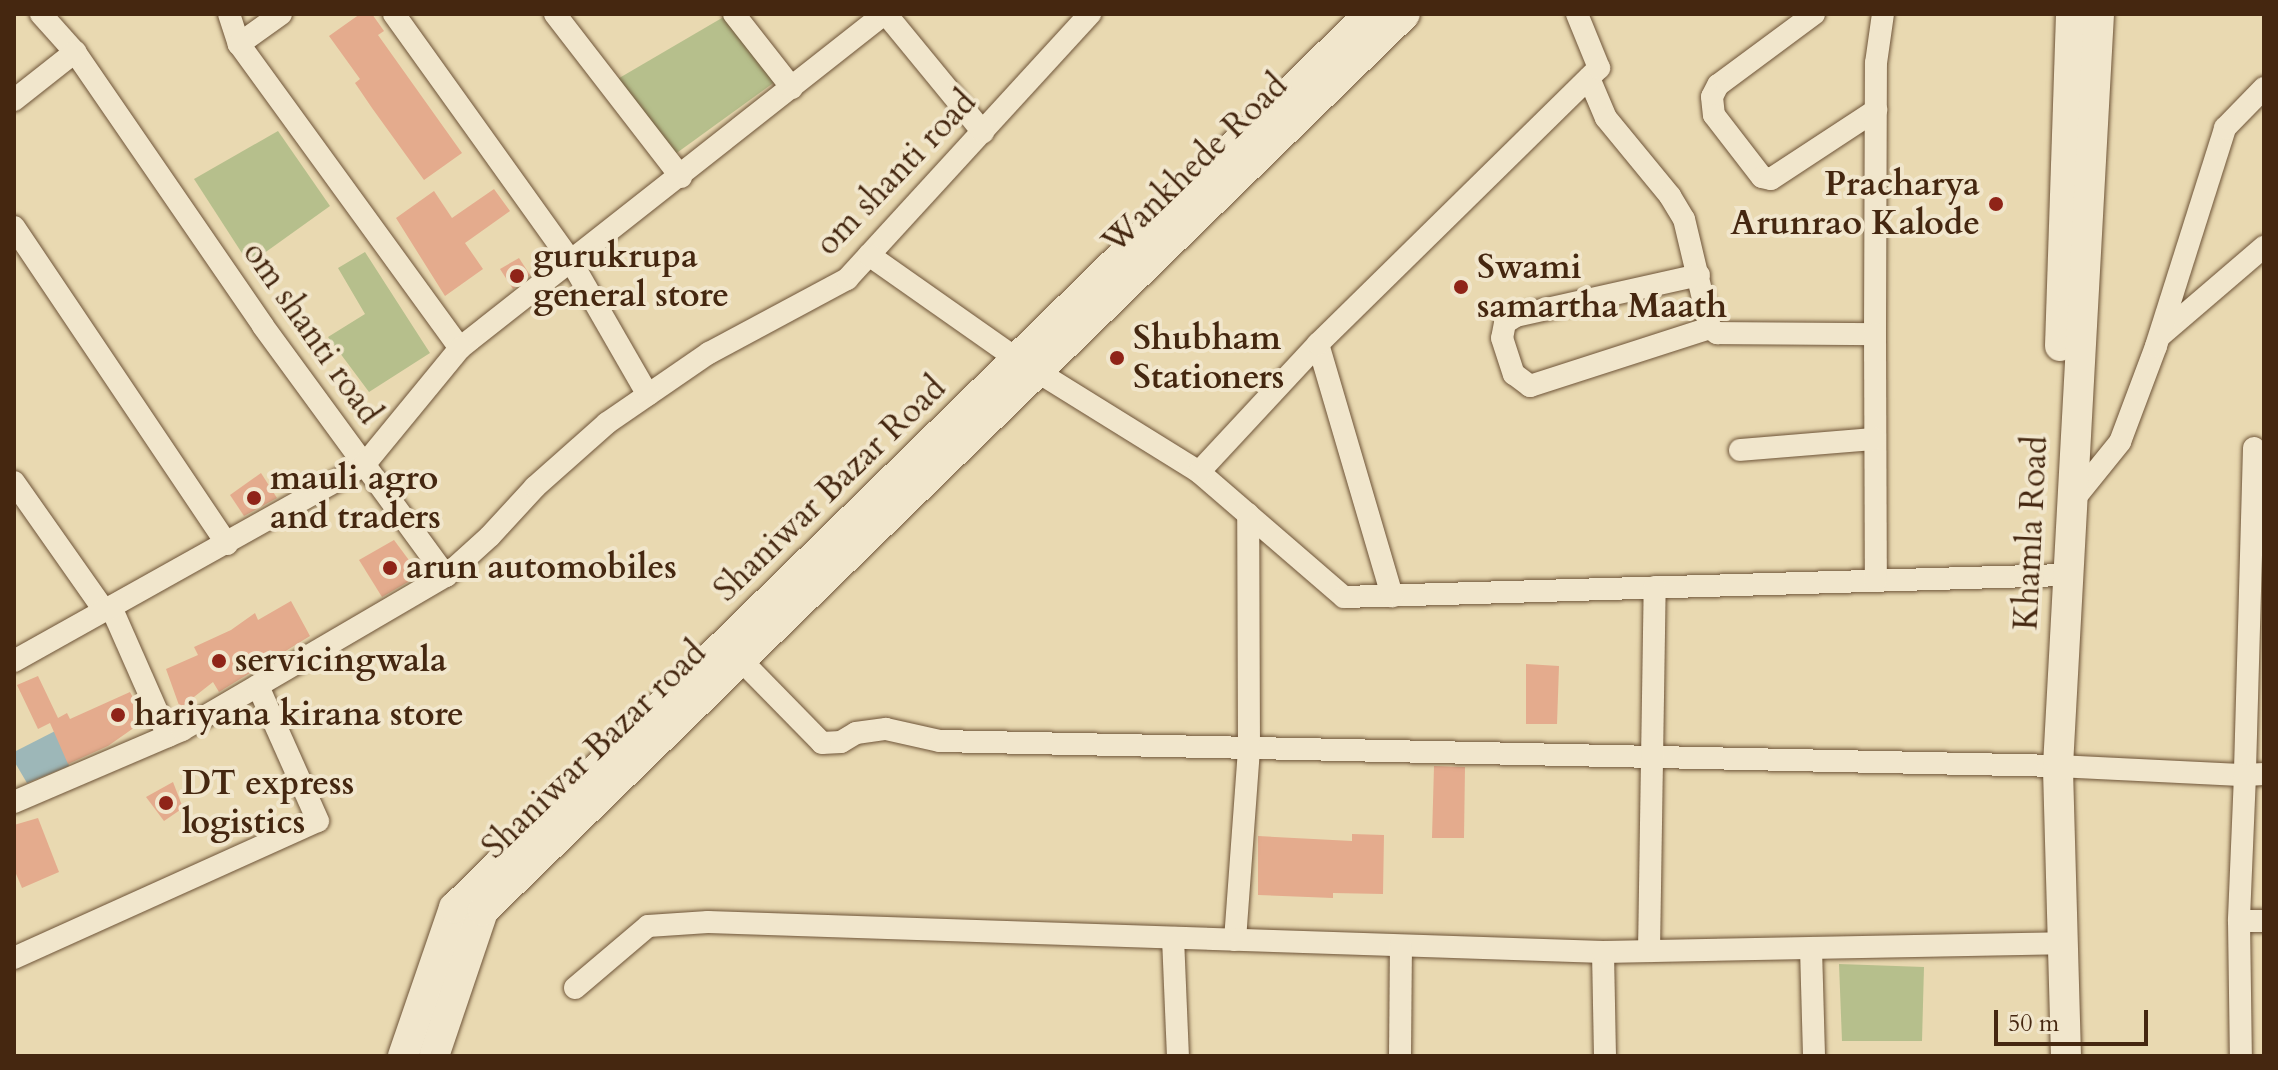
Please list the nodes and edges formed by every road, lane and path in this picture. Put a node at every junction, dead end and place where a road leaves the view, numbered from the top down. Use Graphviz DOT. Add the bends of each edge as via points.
graph roads {
  1 [pos="41,14"];
  2 [pos="229,14"];
  3 [pos="281,14"];
  4 [pos="394,14"];
  5 [pos="555,14"];
  6 [pos="734,14"];
  7 [pos="885,14"];
  8 [pos="1090,14"];
  9 [pos="1369,14"];
  10 [pos="1405,14"];
  11 [pos="1577,14"];
  12 [pos="1814,14"];
  13 [pos="1883,14"];
  14 [pos="2071,14"];
  15 [pos="2099,14"];
  16 [pos="239,44"];
  17 [pos="75,52"];
  18 [pos="1589,78"];
  19 [pos="792,88"];
  20 [pos="2264,88"];
  21 [pos="14,100"];
  22 [pos="1876,110"];
  23 [pos="983,132"];
  24 [pos="681,177"];
  25 [pos="14,227"];
  26 [pos="869,255"];
  27 [pos="2258,261"];
  28 [pos="572,263"];
  29 [pos="1699,275"];
  30 [pos="1714,330"];
  31 [pos="1875,334"];
  32 [pos="2159,337"];
  33 [pos="1318,344"];
  34 [pos="460,348"];
  35 [pos="1028,364"];
  36 [pos="648,395"];
  37 [pos="1530,396"];
  38 [pos="1875,439"];
  39 [pos="2254,448"];
  40 [pos="1740,450"];
  41 [pos="364,465"];
  42 [pos="1199,472"];
  43 [pos="14,482"];
  44 [pos="2260,489"];
  45 [pos="2070,504"];
  46 [pos="1248,514"];
  47 [pos="227,544"];
  48 [pos="2060,575"];
  49 [pos="446,576"];
  50 [pos="1876,581"];
  51 [pos="1655,587"];
  52 [pos="1392,596"];
  53 [pos="107,608"];
  54 [pos="2256,640"];
  55 [pos="733,652"];
  56 [pos="14,661"];
  57 [pos="258,686"];
  58 [pos="168,736"];
  59 [pos="1249,748"];
  60 [pos="1653,757"];
  61 [pos="2054,766"];
  62 [pos="2255,775"];
  63 [pos="14,802"];
  64 [pos="2239,921"];
  65 [pos="2264,921"];
  66 [pos="1173,938"];
  67 [pos="1235,940"];
  68 [pos="2054,943"];
  69 [pos="1401,946"];
  70 [pos="1811,948"];
  71 [pos="1649,951"];
  72 [pos="1603,952"];
  73 [pos="14,958"];
  74 [pos="575,988"];
  75 [pos="403,1056"];
  76 [pos="434,1056"];
  77 [pos="1178,1056"];
  78 [pos="1400,1056"];
  79 [pos="1605,1056"];
  80 [pos="1814,1056"];
  81 [pos="2047,1056"];
  82 [pos="2066,1056"];
  83 [pos="2241,1056"];
  1 -- 17 [label="street, om shanti road"];
  2 -- 16 [label="street"];
  3 -- 16 [label="street"];
  4 -- 28 [label="street"];
  5 -- 24 [label="street"];
  6 -- 19 [label="street"];
  7 -- 19 [label="street"];
  7 -- 23 [label="street"];
  8 -- 23 [label="street, om shanti road"];
  9 -- 35 [label="main road"];
  10 -- 35 [label="main road, Wankhede Road"];
  11 -- 18 [label="street" via="1599,68"];
  12 -- 22 [label="street" via="1718,85 1712,97 1714,115 1762,177 1771,179"];
  13 -- 22 [label="street"];
  14 -- 48 [label="main road, Khamla Road"];
  15 -- 45 [label="main road, Khamla Road"];
  16 -- 34 [label="street"];
  17 -- 21 [label="street"];
  17 -- 41 [label="street, om shanti road"];
  18 -- 29 [label="street" via="1606,118 1684,219"];
  18 -- 33 [label="street"];
  19 -- 24 [label="street"];
  20 -- 32 [label="street" via="2225,128"];
  22 -- 31 [label="street"];
  23 -- 26 [label="street, om shanti road"];
  24 -- 28 [label="street"];
  25 -- 47 [label="street"];
  26 -- 35 [label="street"];
  26 -- 36 [label="street, om shanti road" via="847,279 709,353"];
  27 -- 32 [label="street"];
  28 -- 34 [label="street"];
  28 -- 36 [label="street"];
  29 -- 30 [label="street"];
  29 -- 30 [label="street" via="1516,316 1505,323 1502,338 1514,374 1530,386"];
  30 -- 31 [label="street"];
  30 -- 37 [label="street"];
  31 -- 38 [label="street"];
  32 -- 45 [label="street" via="2120,442"];
  33 -- 42 [label="street"];
  33 -- 52 [label="street"];
  34 -- 41 [label="street"];
  35 -- 42 [label="street"];
  35 -- 55 [label="main road, Shaniwar Bazar road"];
  36 -- 49 [label="street, om shanti road" via="607,423 535,487"];
  38 -- 40 [label="street"];
  38 -- 50 [label="street"];
  39 -- 44 [label="street"];
  41 -- 47 [label="street"];
  41 -- 49 [label="street, om shanti road"];
  42 -- 46 [label="street"];
  43 -- 53 [label="street"];
  44 -- 54 [label="street"];
  45 -- 48 [label="main road, Khamla Road"];
  46 -- 52 [label="street" via="1344,597"];
  46 -- 59 [label="street"];
  47 -- 53 [label="street"];
  48 -- 50 [label="street"];
  48 -- 61 [label="main road, Khamla Road"];
  49 -- 57 [label="street"];
  50 -- 51 [label="street"];
  51 -- 52 [label="street"];
  51 -- 60 [label="street"];
  53 -- 56 [label="street"];
  53 -- 58 [label="street"];
  54 -- 62 [label="street"];
  55 -- 59 [label="street" via="822,743 886,729 940,741"];
  55 -- 75 [label="main road, Shaniwar Bazar Road" via="454,908"];
  55 -- 76 [label="main road, Shaniwar Bazar road" via="483,911"];
  57 -- 58 [label="street"];
  57 -- 73 [label="street" via="318,821"];
  58 -- 63 [label="street"];
  59 -- 60 [label="street"];
  59 -- 67 [label="street"];
  60 -- 61 [label="street"];
  60 -- 71 [label="street"];
  61 -- 62 [label="street"];
  61 -- 68 [label="main road, Khamla Road"];
  62 -- 64 [label="street"];
  64 -- 65 [label="street"];
  64 -- 83 [label="street"];
  66 -- 67 [label="street"];
  66 -- 74 [label="street" via="708,922 648,926"];
  66 -- 77 [label="street"];
  67 -- 69 [label="street"];
  68 -- 70 [label="street"];
  68 -- 81 [label="main road, Khamla Road"];
  68 -- 82 [label="main road, Khamla Road"];
  69 -- 72 [label="street"];
  69 -- 78 [label="street"];
  70 -- 71 [label="street"];
  70 -- 80 [label="street"];
  71 -- 72 [label="street"];
  72 -- 79 [label="street"];
}
